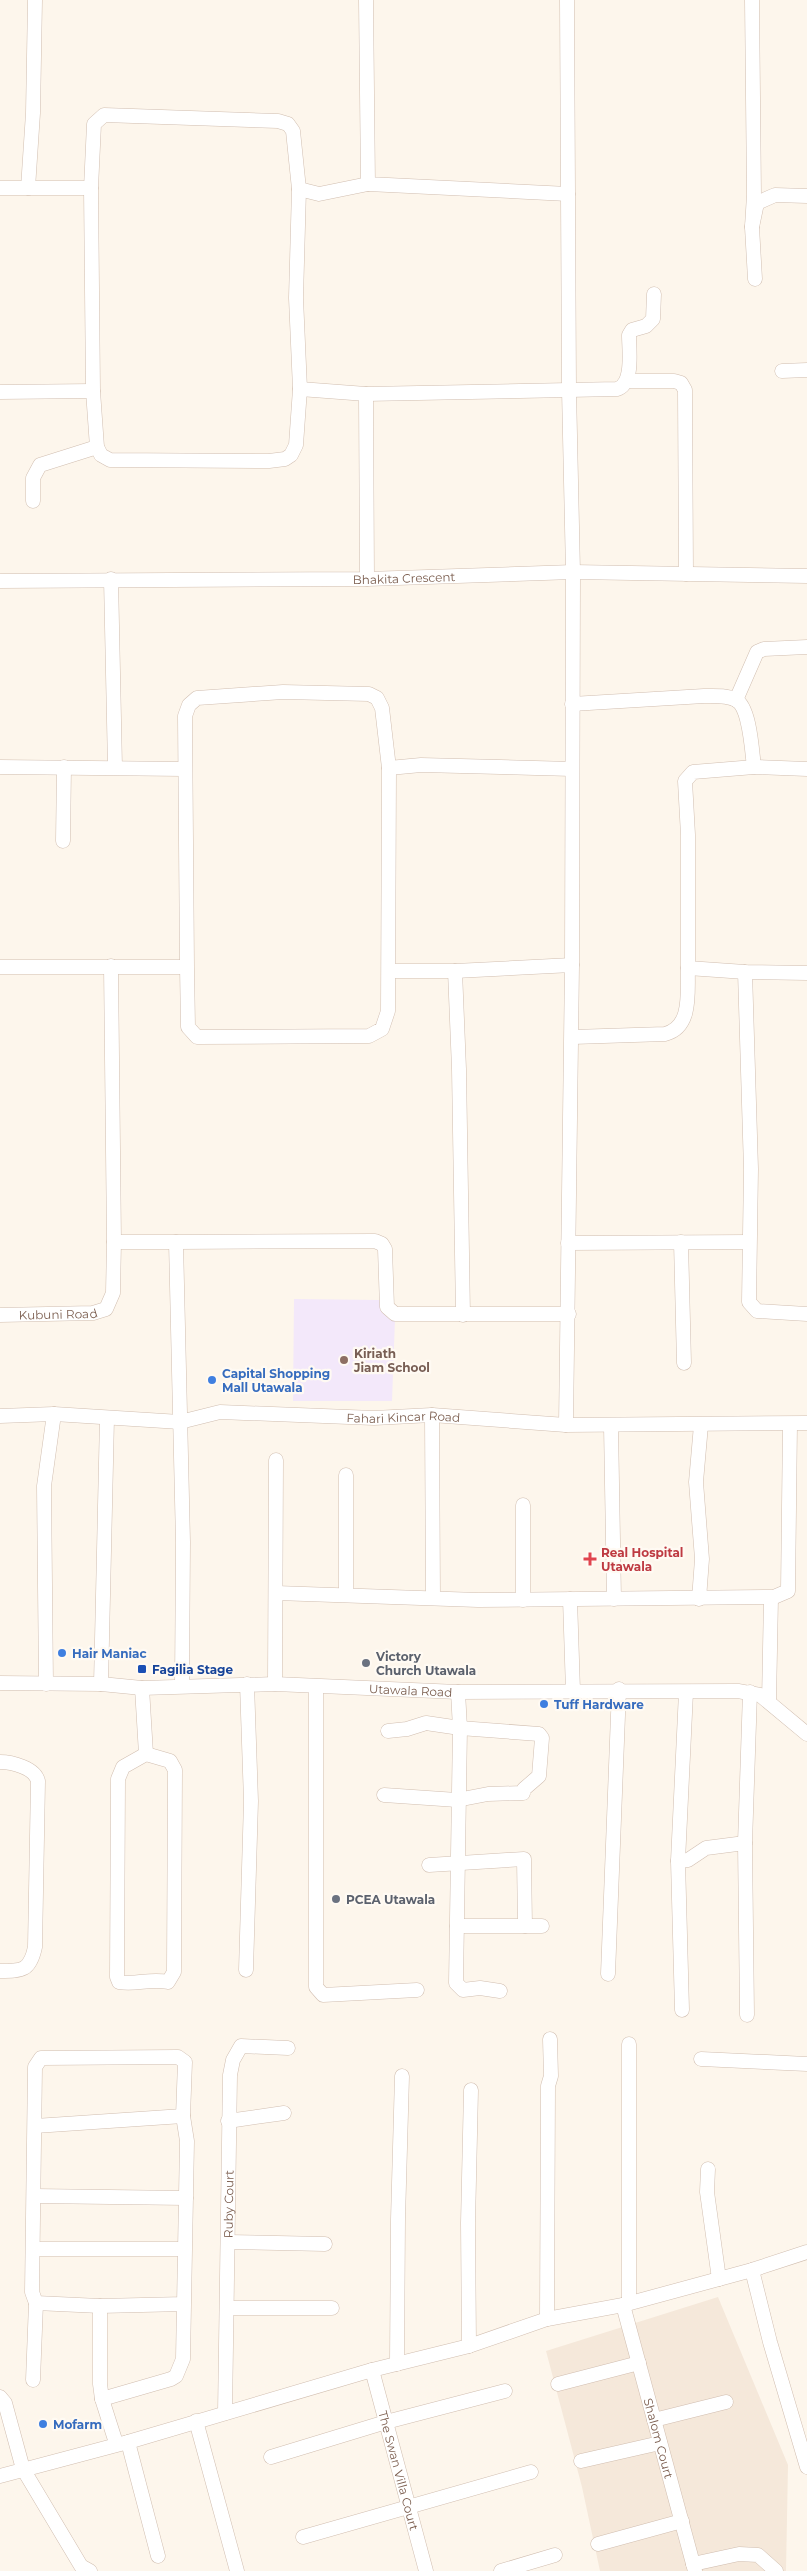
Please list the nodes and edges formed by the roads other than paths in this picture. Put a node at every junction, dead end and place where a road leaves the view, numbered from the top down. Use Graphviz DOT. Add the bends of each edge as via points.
graph roads {
  1 [pos="34,0"];
  2 [pos="366,0"];
  3 [pos="567,0"];
  4 [pos="752,0"];
  5 [pos="368,184"];
  6 [pos="0,188"];
  7 [pos="28,188"];
  8 [pos="91,188"];
  9 [pos="299,189"];
  10 [pos="568,194"];
  11 [pos="807,196"];
  12 [pos="752,227"];
  13 [pos="755,280"];
  14 [pos="654,294"];
  15 [pos="807,370"];
  16 [pos="782,371"];
  17 [pos="627,381"];
  18 [pos="300,389"];
  19 [pos="93,390"];
  20 [pos="570,390"];
  21 [pos="0,392"];
  22 [pos="366,394"];
  23 [pos="97,447"];
  24 [pos="33,501"];
  25 [pos="573,572"];
  26 [pos="686,574"];
  27 [pos="807,576"];
  28 [pos="111,579"];
  29 [pos="367,579"];
  30 [pos="0,581"];
  31 [pos="807,647"];
  32 [pos="736,700"];
  33 [pos="572,704"];
  34 [pos="0,767"];
  35 [pos="64,767"];
  36 [pos="115,767"];
  37 [pos="754,767"];
  38 [pos="389,768"];
  39 [pos="184,769"];
  40 [pos="572,769"];
  41 [pos="807,769"];
  42 [pos="63,841"];
  43 [pos="572,965"];
  44 [pos="111,966"];
  45 [pos="0,967"];
  46 [pos="187,967"];
  47 [pos="688,968"];
  48 [pos="389,971"];
  49 [pos="455,971"];
  50 [pos="745,972"];
  51 [pos="807,974"];
  52 [pos="573,1037"];
  53 [pos="114,1242"];
  54 [pos="176,1242"];
  55 [pos="568,1242"];
  56 [pos="681,1242"];
  57 [pos="749,1242"];
  58 [pos="568,1314"];
  59 [pos="807,1314"];
  60 [pos="0,1315"];
  61 [pos="463,1315"];
  62 [pos="684,1362"];
  63 [pos="54,1414"];
  64 [pos="432,1415"];
  65 [pos="0,1416"];
  66 [pos="107,1418"];
  67 [pos="180,1422"];
  68 [pos="807,1423"];
  69 [pos="790,1424"];
  70 [pos="566,1425"];
  71 [pos="700,1425"];
  72 [pos="610,1426"];
  73 [pos="276,1460"];
  74 [pos="346,1475"];
  75 [pos="523,1505"];
  76 [pos="276,1593"];
  77 [pos="346,1595"];
  78 [pos="433,1598"];
  79 [pos="570,1598"];
  80 [pos="771,1598"];
  81 [pos="614,1599"];
  82 [pos="699,1599"];
  83 [pos="523,1600"];
  84 [pos="0,1684"];
  85 [pos="46,1684"];
  86 [pos="101,1684"];
  87 [pos="247,1684"];
  88 [pos="275,1684"];
  89 [pos="182,1686"];
  90 [pos="316,1687"];
  91 [pos="142,1688"];
  92 [pos="618,1689"];
  93 [pos="573,1691"];
  94 [pos="458,1692"];
  95 [pos="686,1692"];
  96 [pos="750,1692"];
  97 [pos="769,1701"];
  98 [pos="460,1728"];
  99 [pos="388,1731"];
  100 [pos="807,1734"];
  101 [pos="146,1754"];
  102 [pos="0,1762"];
  103 [pos="384,1795"];
  104 [pos="457,1800"];
  105 [pos="745,1844"];
  106 [pos="678,1862"];
  107 [pos="429,1865"];
  108 [pos="457,1865"];
  109 [pos="457,1926"];
  110 [pos="525,1926"];
  111 [pos="542,1926"];
  112 [pos="246,1970"];
  113 [pos="0,1971"];
  114 [pos="608,1974"];
  115 [pos="417,1990"];
  116 [pos="500,1991"];
  117 [pos="682,2010"];
  118 [pos="747,2015"];
  119 [pos="550,2039"];
  120 [pos="629,2044"];
  121 [pos="288,2048"];
  122 [pos="701,2059"];
  123 [pos="807,2064"];
  124 [pos="402,2076"];
  125 [pos="471,2090"];
  126 [pos="284,2113"];
  127 [pos="183,2116"];
  128 [pos="228,2122"];
  129 [pos="34,2126"];
  130 [pos="708,2169"];
  131 [pos="34,2196"];
  132 [pos="186,2198"];
  133 [pos="228,2242"];
  134 [pos="325,2244"];
  135 [pos="34,2249"];
  136 [pos="184,2249"];
  137 [pos="807,2252"];
  138 [pos="752,2270"];
  139 [pos="719,2279"];
  140 [pos="36,2303"];
  141 [pos="184,2304"];
  142 [pos="626,2304"];
  143 [pos="100,2306"];
  144 [pos="227,2308"];
  145 [pos="332,2308"];
  146 [pos="547,2319"];
  147 [pos="469,2346"];
  148 [pos="639,2363"];
  149 [pos="398,2364"];
  150 [pos="372,2370"];
  151 [pos="33,2380"];
  152 [pos="558,2384"];
  153 [pos="505,2391"];
  154 [pos="0,2397"];
  155 [pos="102,2399"];
  156 [pos="726,2402"];
  157 [pos="225,2412"];
  158 [pos="654,2420"];
  159 [pos="196,2421"];
  160 [pos="386,2422"];
  161 [pos="804,2440"];
  162 [pos="122,2443"];
  163 [pos="660,2443"];
  164 [pos="271,2457"];
  165 [pos="580,2461"];
  166 [pos="807,2467"];
  167 [pos="23,2469"];
  168 [pos="531,2472"];
  169 [pos="0,2476"];
  170 [pos="409,2508"];
  171 [pos="682,2521"];
  172 [pos="303,2537"];
  173 [pos="598,2544"];
  174 [pos="556,2555"];
  175 [pos="158,2556"];
  176 [pos="694,2568"];
  177 [pos="90,2571"];
  178 [pos="237,2571"];
  179 [pos="426,2571"];
  180 [pos="501,2571"];
  181 [pos="776,2571"];
  1 -- 7 [label="street" via="33,113"];
  2 -- 5 [label="street"];
  3 -- 10 [label="street"];
  4 -- 12 [label="street"];
  5 -- 9 [label="street" via="319,194"];
  5 -- 10 [label="street"];
  6 -- 7 [label="street"];
  7 -- 8 [label="street"];
  8 -- 9 [label="street" via="94,124 104,116 278,121 288,124 294,131"];
  8 -- 19 [label="street"];
  9 -- 18 [label="street" via="296,298"];
  10 -- 20 [label="street"];
  11 -- 12 [label="street" via="766,198 754,211"];
  12 -- 13 [label="street"];
  14 -- 17 [label="street" via="653,319 629,335"];
  15 -- 16 [label="street"];
  17 -- 20 [label="street" via="617,389"];
  17 -- 26 [label="street" via="674,381 681,383 685,390"];
  18 -- 22 [label="street"];
  18 -- 23 [label="street" via="296,446 285,459 110,460 101,456"];
  19 -- 21 [label="street"];
  19 -- 23 [label="street"];
  20 -- 22 [label="street"];
  20 -- 25 [label="street"];
  22 -- 29 [label="street"];
  23 -- 24 [label="street" via="40,465 33,478"];
  25 -- 26 [label="street, Bhakita Crescent"];
  25 -- 29 [label="street, Bhakita Crescent"];
  25 -- 33 [label="street"];
  26 -- 27 [label="street, Bhakita Crescent"];
  28 -- 29 [label="street, Bhakita Crescent"];
  28 -- 30 [label="street, Bhakita Crescent"];
  28 -- 36 [label="street"];
  31 -- 32 [label="street" via="757,652"];
  32 -- 33 [label="street" via="704,696"];
  32 -- 37 [label="street" via="744,709"];
  33 -- 40 [label="street"];
  34 -- 35 [label="street"];
  35 -- 36 [label="street"];
  35 -- 42 [label="street"];
  36 -- 39 [label="street"];
  37 -- 41 [label="street"];
  37 -- 47 [label="street" via="693,772 685,781"];
  38 -- 39 [label="street" via="382,708 377,698 369,694 283,692 197,698 189,704 185,716"];
  38 -- 40 [label="street" via="421,765"];
  38 -- 48 [label="street"];
  39 -- 46 [label="street"];
  40 -- 43 [label="street"];
  43 -- 49 [label="street"];
  43 -- 52 [label="street"];
  44 -- 45 [label="street"];
  44 -- 46 [label="street"];
  44 -- 53 [label="street"];
  46 -- 48 [label="street" via="188,1027 197,1038 369,1036 382,1029 387,1021"];
  47 -- 50 [label="street"];
  47 -- 52 [label="street" via="684,1019 675,1032"];
  48 -- 49 [label="street"];
  49 -- 61 [label="street"];
  50 -- 51 [label="street"];
  50 -- 57 [label="street" via="751,1160"];
  52 -- 55 [label="street"];
  53 -- 54 [label="street"];
  53 -- 60 [label="street, Kubuni Road" via="113,1294 106,1309 92,1313"];
  54 -- 61 [label="street" via="375,1241 385,1250 389,1311 396,1314"];
  54 -- 67 [label="street"];
  55 -- 56 [label="street"];
  55 -- 58 [label="street"];
  56 -- 57 [label="street"];
  56 -- 62 [label="street"];
  57 -- 59 [label="street" via="752,1308"];
  58 -- 61 [label="street"];
  58 -- 70 [label="street"];
  63 -- 65 [label="street, Fahari Kincar Road"];
  63 -- 66 [label="street, Fahari Kincar Road"];
  63 -- 85 [label="street" via="44,1486"];
  64 -- 67 [label="street, Fahari Kincar Road" via="374,1418 220,1412"];
  64 -- 70 [label="street, Fahari Kincar Road"];
  64 -- 78 [label="street"];
  66 -- 67 [label="street, Fahari Kincar Road"];
  66 -- 86 [label="street"];
  67 -- 89 [label="street"];
  68 -- 69 [label="street, Fahari Kincar Road"];
  69 -- 71 [label="street, Fahari Kincar Road"];
  69 -- 80 [label="street" via="788,1592"];
  70 -- 72 [label="street, Fahari Kincar Road"];
  71 -- 72 [label="street, Fahari Kincar Road"];
  71 -- 82 [label="street" via="696,1482 702,1559"];
  72 -- 81 [label="street"];
  73 -- 76 [label="street"];
  74 -- 77 [label="street"];
  75 -- 83 [label="street"];
  76 -- 77 [label="street"];
  76 -- 88 [label="street"];
  77 -- 78 [label="street"];
  78 -- 83 [label="street"];
  79 -- 81 [label="street"];
  79 -- 83 [label="street"];
  79 -- 93 [label="street"];
  80 -- 82 [label="street"];
  80 -- 97 [label="street"];
  81 -- 82 [label="street"];
  84 -- 85 [label="street, Utawala Road"];
  85 -- 86 [label="street, Utawala Road"];
  86 -- 91 [label="street, Utawala Road"];
  87 -- 88 [label="street, Utawala Road"];
  87 -- 89 [label="street, Utawala Road"];
  87 -- 112 [label="street" via="250,1801"];
  88 -- 90 [label="street, Utawala Road"];
  89 -- 91 [label="street, Utawala Road"];
  90 -- 94 [label="street, Utawala Road"];
  90 -- 115 [label="street" via="316,1987 323,1995"];
  91 -- 101 [label="street"];
  92 -- 93 [label="street, Utawala Road"];
  92 -- 95 [label="street, Utawala Road"];
  92 -- 114 [label="street"];
  93 -- 94 [label="street, Utawala Road"];
  94 -- 98 [label="street"];
  95 -- 96 [label="street, Utawala Road"];
  95 -- 106 [label="street"];
  96 -- 97 [label="street, Utawala Road"];
  96 -- 105 [label="street"];
  97 -- 100 [label="street, Utawala Road"];
  98 -- 99 [label="street" via="426,1723"];
  98 -- 104 [label="street"];
  98 -- 104 [label="street" via="539,1734 542,1738 539,1776 523,1793 488,1794"];
  101 -- 101 [label="street" via="123,1767 118,1779 117,1977 120,1982 134,1984 156,1979 168,1982 174,1972 175,1770 170,1761"];
  102 -- 113 [label="street" via="32,1771 38,1781 35,1947 30,1964 24,1969"];
  103 -- 104 [label="street"];
  104 -- 108 [label="street"];
  105 -- 106 [label="street" via="706,1848 688,1860"];
  105 -- 118 [label="street"];
  106 -- 117 [label="street"];
  107 -- 108 [label="street"];
  108 -- 109 [label="street"];
  108 -- 110 [label="street" via="524,1859"];
  109 -- 110 [label="street"];
  109 -- 116 [label="street" via="456,1983 459,1988"];
  110 -- 111 [label="street"];
  119 -- 146 [label="street"];
  120 -- 142 [label="street, Shalom Court"];
  121 -- 128 [label="street, Ruby Court" via="241,2046 233,2060 230,2075"];
  122 -- 123 [label="street"];
  124 -- 149 [label="street"];
  125 -- 147 [label="street"];
  126 -- 128 [label="street"];
  127 -- 129 [label="street"];
  127 -- 129 [label="street" via="185,2062 178,2057 46,2057 41,2058 35,2067"];
  127 -- 132 [label="street" via="187,2141"];
  128 -- 133 [label="street, Ruby Court"];
  129 -- 131 [label="street"];
  130 -- 139 [label="street" via="707,2192"];
  131 -- 132 [label="street"];
  131 -- 135 [label="street"];
  132 -- 136 [label="street"];
  133 -- 134 [label="street"];
  133 -- 144 [label="street, Ruby Court"];
  135 -- 136 [label="street"];
  135 -- 140 [label="street" via="32,2292"];
  136 -- 141 [label="street"];
  137 -- 138 [label="street"];
  138 -- 139 [label="street"];
  138 -- 161 [label="street" via="770,2342"];
  139 -- 142 [label="street"];
  140 -- 143 [label="street"];
  140 -- 151 [label="street"];
  141 -- 143 [label="street"];
  141 -- 155 [label="street" via="183,2359 176,2376"];
  142 -- 146 [label="street"];
  142 -- 148 [label="street, Shalom Court"];
  143 -- 155 [label="street"];
  144 -- 145 [label="street"];
  144 -- 157 [label="street, Ruby Court"];
  146 -- 147 [label="street"];
  147 -- 149 [label="street"];
  148 -- 152 [label="street"];
  148 -- 158 [label="street, Shalom Court"];
  149 -- 150 [label="street"];
  150 -- 157 [label="street"];
  150 -- 160 [label="street, The Swan Villa Court"];
  153 -- 160 [label="street"];
  154 -- 167 [label="street" via="5,2403"];
  155 -- 162 [label="street"];
  156 -- 158 [label="street"];
  157 -- 159 [label="street"];
  158 -- 163 [label="street, Shalom Court"];
  159 -- 162 [label="street"];
  159 -- 178 [label="street"];
  160 -- 164 [label="street"];
  160 -- 170 [label="street, The Swan Villa Court"];
  161 -- 166 [label="street"];
  162 -- 167 [label="street"];
  162 -- 175 [label="street"];
  163 -- 165 [label="street"];
  163 -- 171 [label="street, Shalom Court"];
  167 -- 169 [label="street"];
  167 -- 177 [label="street" via="81,2566"];
  168 -- 170 [label="street"];
  170 -- 172 [label="street"];
  170 -- 179 [label="street, The Swan Villa Court"];
  171 -- 173 [label="street"];
  171 -- 176 [label="street, Shalom Court"];
  174 -- 180 [label="street"];
  176 -- 181 [label="street" via="738,2554 758,2555"];
}
